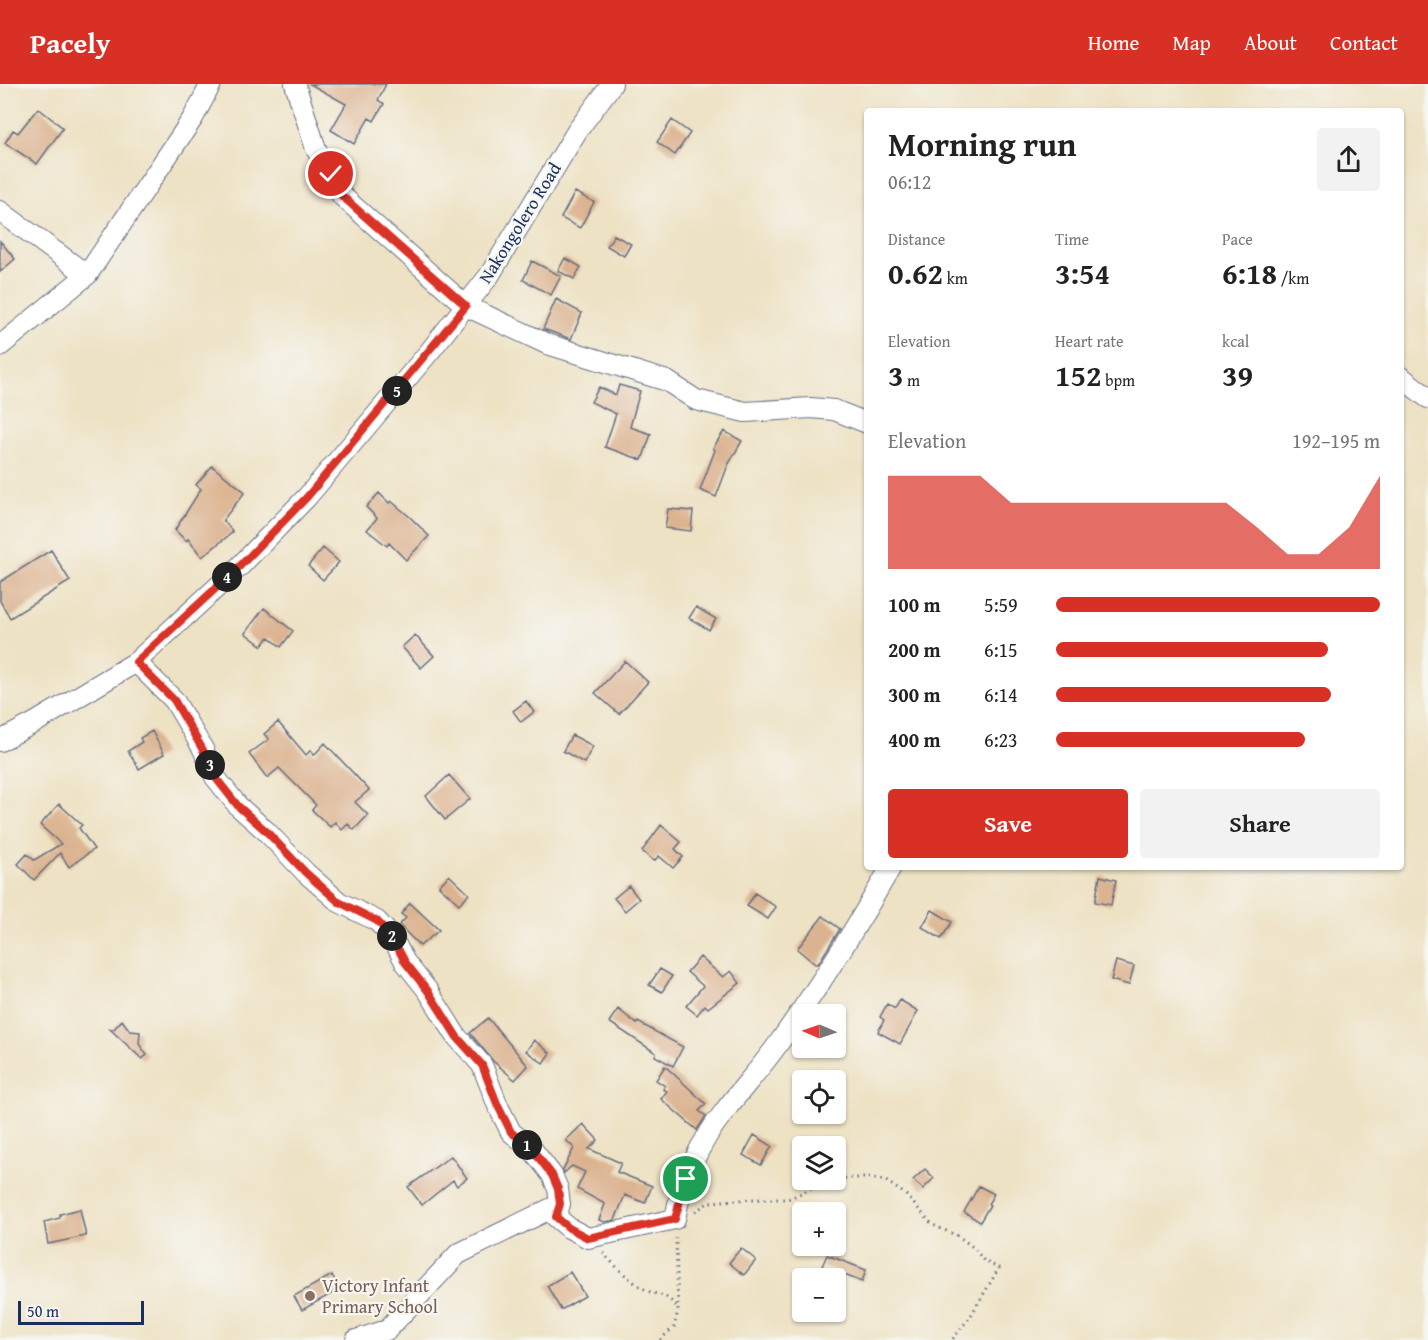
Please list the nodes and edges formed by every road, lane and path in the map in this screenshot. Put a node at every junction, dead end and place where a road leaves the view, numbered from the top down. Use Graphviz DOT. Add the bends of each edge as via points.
graph roads {
  1 [pos="211,84"];
  2 [pos="295,84"];
  3 [pos="612,84"];
  4 [pos="0,211"];
  5 [pos="87,275"];
  6 [pos="466,306"];
  7 [pos="0,346"];
  8 [pos="1404,379"];
  9 [pos="1428,398"];
  10 [pos="864,422"];
  11 [pos="136,662"];
  12 [pos="0,741"];
  13 [pos="889,870"];
  14 [pos="560,1204"];
  15 [pos="675,1219"];
  16 [pos="588,1238"];
  17 [pos="678,1311"];
  18 [pos="357,1340"];
  19 [pos="660,1340"];
  20 [pos="952,1340"];
  1 -- 5 [label="street" via="193,118"];
  2 -- 6 [label="street" via="316,149 342,196"];
  3 -- 6 [label="street, Nakongolero Road" via="577,131 489,276"];
  4 -- 5 [label="street"];
  5 -- 7 [label="street"];
  6 -- 10 [label="street" via="547,344 667,381 696,400 745,412 834,410"];
  6 -- 11 [label="street, Nakongolero Road" via="307,497 240,566"];
  8 -- 9 [label="street"];
  11 -- 12 [label="street, Nakongolero Road"];
  11 -- 14 [label="street" via="174,700 215,777 238,806 339,902 377,921 392,937 457,1037 482,1065 511,1132 532,1149 552,1175"];
  13 -- 15 [label="street" via="787,1032 722,1113 686,1179"];
  14 -- 16 [label="street" via="556,1217"];
  14 -- 18 [label="street" via="458,1254 387,1330"];
  15 -- 16 [label="street"];
  15 -- 17 [label="path"];
  15 -- 20 [label="path" via="710,1203 788,1199 846,1178 886,1181 905,1194 933,1225 958,1236 984,1261 999,1268"];
  16 -- 17 [label="path" via="614,1266 646,1289 672,1300"];
  17 -- 19 [label="path" via="674,1327"];
}
